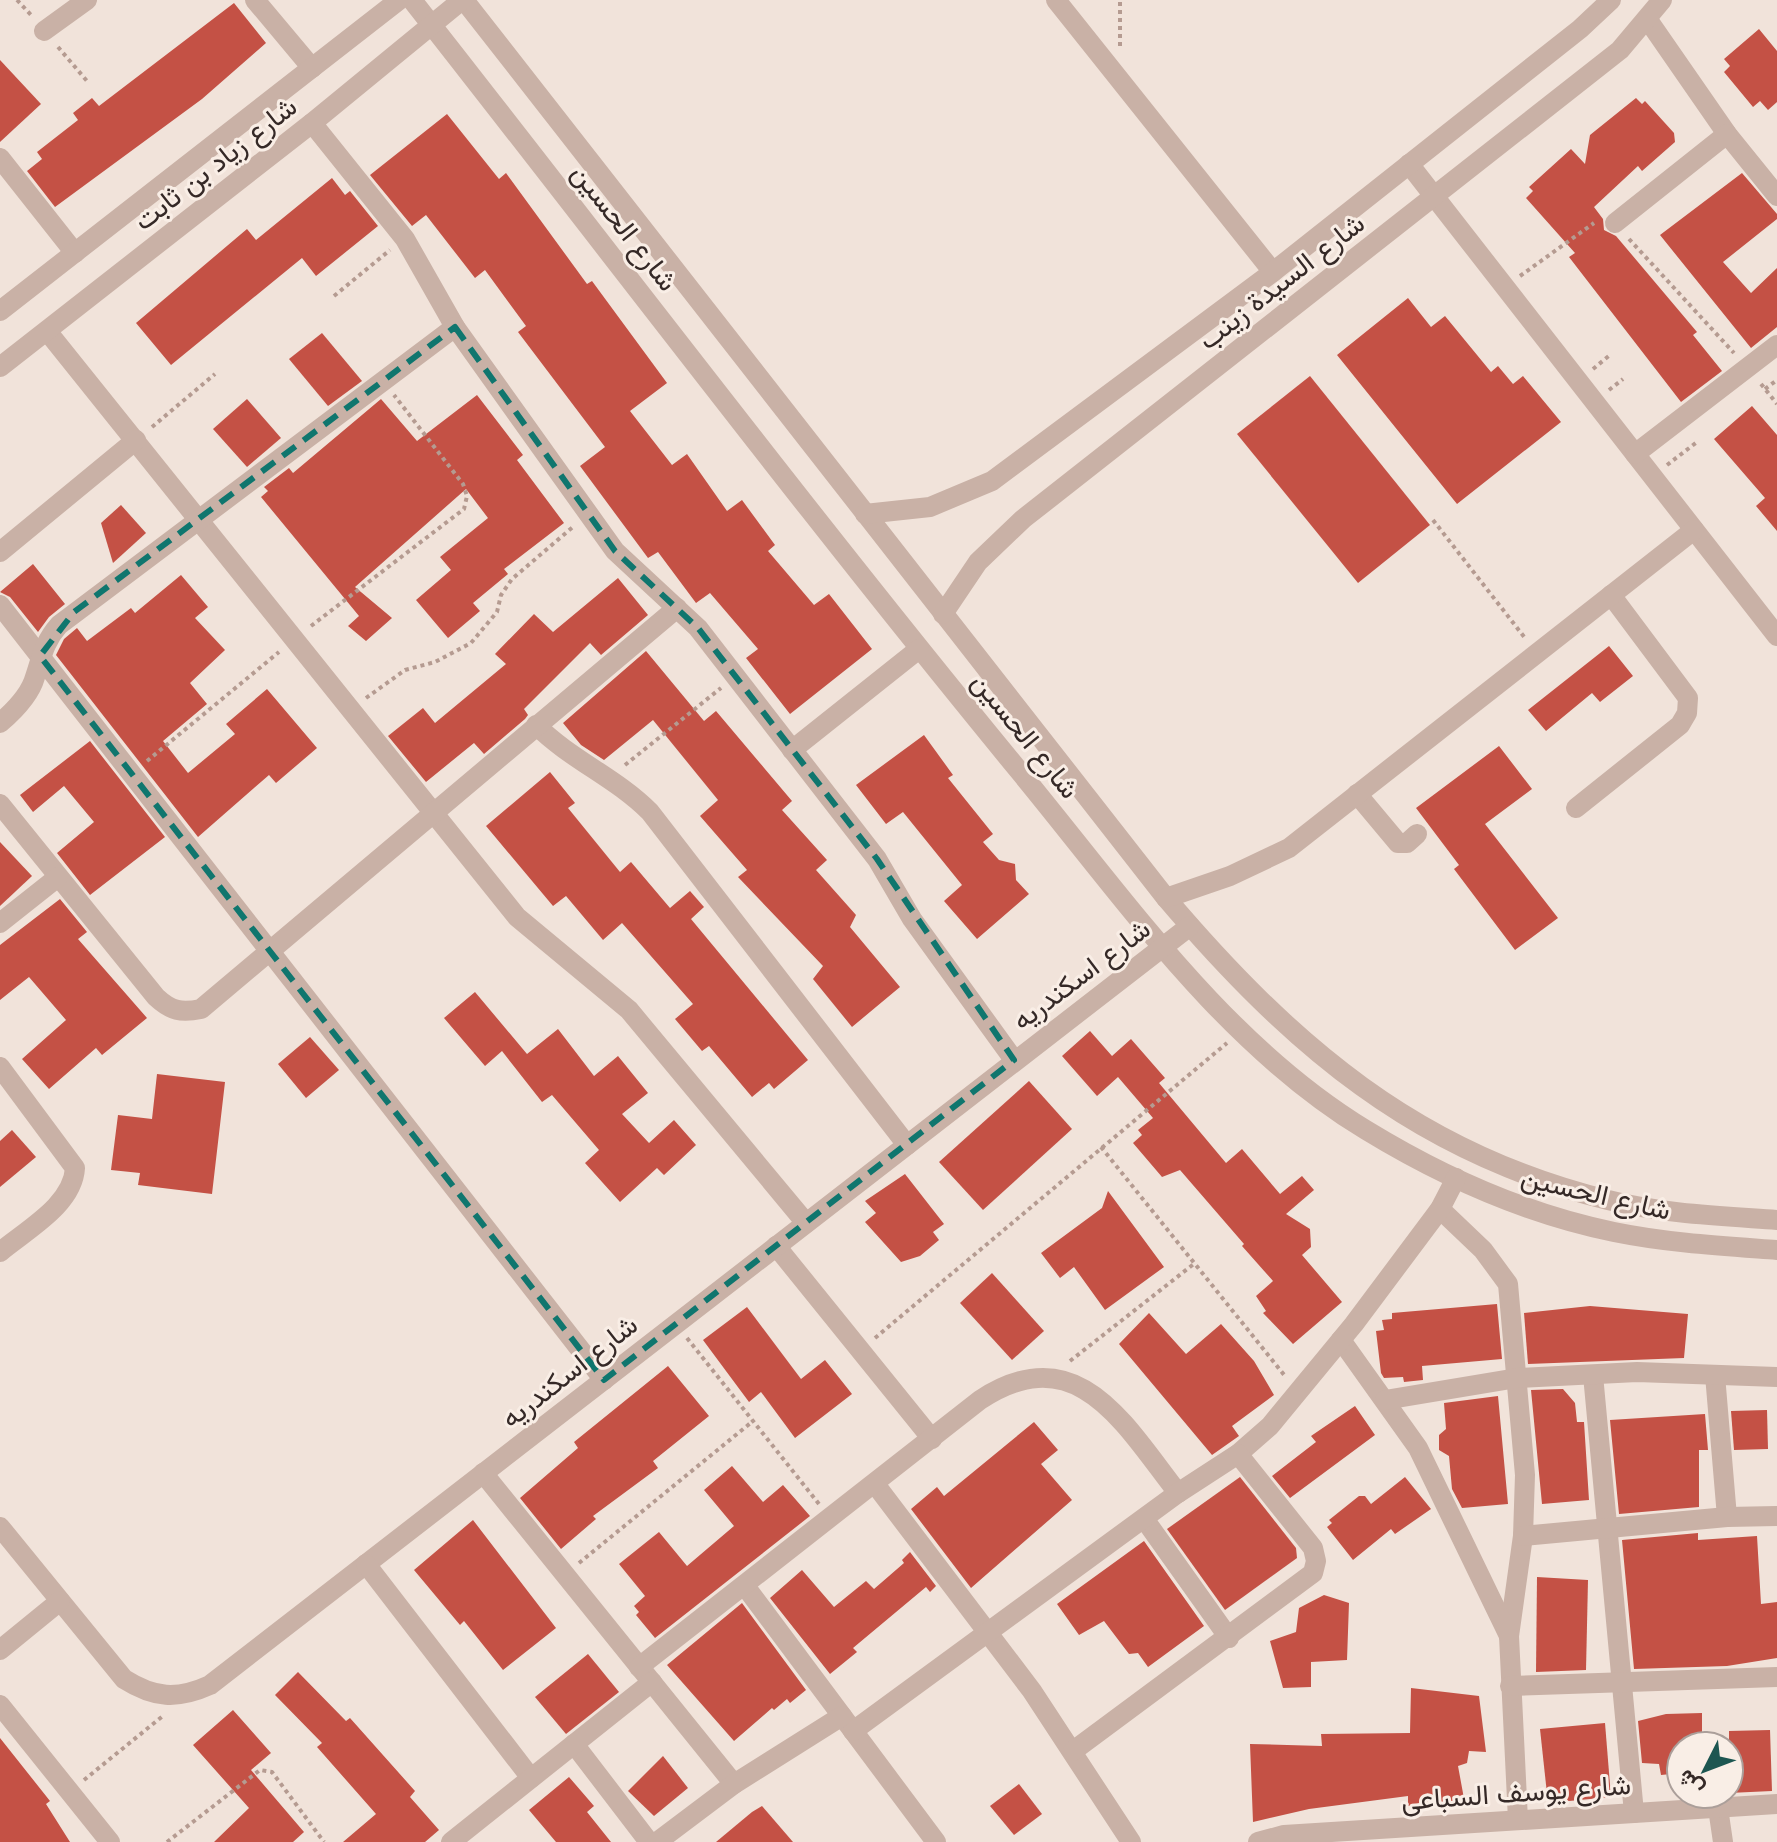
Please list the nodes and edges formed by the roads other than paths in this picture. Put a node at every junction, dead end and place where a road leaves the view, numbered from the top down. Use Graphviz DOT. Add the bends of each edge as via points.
graph roads {
  1 [pos="87,0"];
  2 [pos="255,0"];
  3 [pos="399,0"];
  4 [pos="412,0"];
  5 [pos="463,0"];
  6 [pos="1056,0"];
  7 [pos="1611,0"];
  8 [pos="1662,0"];
  9 [pos="1648,20"];
  10 [pos="431,25"];
  11 [pos="44,31"];
  12 [pos="312,68"];
  13 [pos="312,123"];
  14 [pos="1727,134"];
  15 [pos="0,158"];
  16 [pos="1409,164"];
  17 [pos="1435,196"];
  18 [pos="1777,196"];
  19 [pos="1615,223"];
  20 [pos="75,253"];
  21 [pos="1273,272"];
  22 [pos="0,311"];
  23 [pos="455,327"];
  24 [pos="47,331"];
  25 [pos="1777,345"];
  26 [pos="0,367"];
  27 [pos="136,440"];
  28 [pos="1635,454"];
  29 [pos="865,514"];
  30 [pos="199,519"];
  31 [pos="1694,530"];
  32 [pos="0,552"];
  33 [pos="1611,595"];
  34 [pos="0,605"];
  35 [pos="677,608"];
  36 [pos="943,614"];
  37 [pos="1777,636"];
  38 [pos="919,649"];
  39 [pos="40,656"];
  40 [pos="0,723"];
  41 [pos="536,725"];
  42 [pos="792,750"];
  43 [pos="1357,794"];
  44 [pos="0,804"];
  45 [pos="1576,808"];
  46 [pos="434,812"];
  47 [pos="1417,834"];
  48 [pos="58,877"];
  49 [pos="1166,898"];
  50 [pos="0,923"];
  51 [pos="1190,926"];
  52 [pos="1164,946"];
  53 [pos="270,951"];
  54 [pos="1014,1060"];
  55 [pos="0,1067"];
  56 [pos="907,1145"];
  57 [pos="1456,1178"];
  58 [pos="1440,1209"];
  59 [pos="1680,1212"];
  60 [pos="1777,1220"];
  61 [pos="806,1223"];
  62 [pos="1679,1242"];
  63 [pos="776,1246"];
  64 [pos="1777,1250"];
  65 [pos="0,1252"];
  66 [pos="1341,1340"];
  67 [pos="1593,1375"];
  68 [pos="1715,1375"];
  69 [pos="1777,1377"];
  70 [pos="1517,1378"];
  71 [pos="604,1380"];
  72 [pos="1385,1400"];
  73 [pos="932,1439"];
  74 [pos="1238,1454"];
  75 [pos="483,1473"];
  76 [pos="875,1484"];
  77 [pos="1178,1493"];
  78 [pos="1777,1516"];
  79 [pos="1727,1517"];
  80 [pos="1145,1520"];
  81 [pos="0,1527"];
  82 [pos="1608,1528"];
  83 [pos="1523,1536"];
  84 [pos="366,1564"];
  85 [pos="745,1586"];
  86 [pos="60,1601"];
  87 [pos="990,1632"];
  88 [pos="1509,1636"];
  89 [pos="1229,1638"];
  90 [pos="0,1650"];
  91 [pos="646,1675"];
  92 [pos="1777,1677"];
  93 [pos="1620,1682"];
  94 [pos="1510,1686"];
  95 [pos="0,1705"];
  96 [pos="847,1723"];
  97 [pos="574,1744"];
  98 [pos="1073,1751"];
  99 [pos="531,1778"];
  100 [pos="734,1784"];
  101 [pos="1777,1804"];
  102 [pos="1745,1806"];
  103 [pos="1684,1810"];
  104 [pos="1718,1810"];
  105 [pos="1634,1813"];
  106 [pos="1518,1820"];
  107 [pos="933,1841"];
  108 [pos="110,1842"];
  109 [pos="451,1842"];
  110 [pos="649,1842"];
  111 [pos="657,1842"];
  112 [pos="1131,1842"];
  113 [pos="1258,1842"];
  114 [pos="1723,1842"];
  1 -- 11 [label="street"];
  2 -- 12 [label="street"];
  3 -- 12 [label="street, شارع زياد بن ثابت"];
  4 -- 10 [label="street, شارع الحسين"];
  5 -- 10 [label="street, شارع زياد بن ثابت"];
  5 -- 29 [label="street, شارع الحسين"];
  6 -- 21 [label="street"];
  7 -- 16 [label="street, شارع السيدة زينب"];
  8 -- 9 [label="street, شارع السيدة زينب"];
  9 -- 14 [label="street"];
  9 -- 17 [label="street, شارع السيدة زينب" via="1620,50"];
  10 -- 13 [label="street, شارع زياد بن ثابت"];
  10 -- 38 [label="street, شارع الحسين"];
  12 -- 20 [label="street, شارع زياد بن ثابت"];
  13 -- 23 [label="street" via="405,239"];
  13 -- 24 [label="street, شارع زياد بن ثابت"];
  14 -- 18 [label="street"];
  14 -- 19 [label="street"];
  15 -- 20 [label="street"];
  16 -- 17 [label="street"];
  16 -- 21 [label="street, شارع السيدة زينب"];
  17 -- 28 [label="street"];
  17 -- 36 [label="street, شارع السيدة زينب" via="1023,519 978,562"];
  20 -- 22 [label="street, شارع زياد بن ثابت"];
  21 -- 29 [label="street, شارع السيدة زينب" via="992,481 930,507"];
  23 -- 30 [label="street"];
  23 -- 35 [label="street" via="624,561"];
  24 -- 26 [label="street, شارع زياد بن ثابت"];
  24 -- 27 [label="street"];
  25 -- 28 [label="street"];
  27 -- 30 [label="street"];
  27 -- 32 [label="street"];
  28 -- 31 [label="street"];
  29 -- 36 [label="street, شارع الحسين"];
  30 -- 39 [label="street" via="59,625"];
  30 -- 46 [label="street"];
  31 -- 33 [label="street"];
  31 -- 37 [label="street"];
  33 -- 43 [label="street"];
  33 -- 45 [label="street" via="1688,698 1687,713 1680,725"];
  34 -- 39 [label="street"];
  35 -- 41 [label="street"];
  35 -- 42 [label="street"];
  36 -- 49 [label="street, شارع الحسين"];
  38 -- 42 [label="street"];
  38 -- 52 [label="street, شارع الحسين"];
  39 -- 40 [label="street" via="35,680"];
  39 -- 53 [label="street"];
  41 -- 46 [label="street"];
  41 -- 56 [label="street" via="650,812"];
  42 -- 54 [label="street" via="877,859 912,919"];
  43 -- 47 [label="street" via="1398,843"];
  43 -- 49 [label="street" via="1289,848"];
  44 -- 48 [label="street"];
  46 -- 53 [label="street"];
  46 -- 61 [label="street" via="517,917 629,1010"];
  48 -- 50 [label="street"];
  48 -- 53 [label="street" via="168,1008 184,1013 201,1009"];
  49 -- 51 [label="street, شارع الحسين"];
  51 -- 52 [label="street, شارع اسكندريه"];
  51 -- 59 [label="street, شارع الحسين" via="1276,1019 1431,1134 1549,1184"];
  52 -- 54 [label="street, شارع اسكندريه"];
  52 -- 57 [label="street, شارع الحسين" via="1241,1031 1301,1084 1365,1130"];
  53 -- 71 [label="street"];
  54 -- 56 [label="street, شارع اسكندريه"];
  55 -- 65 [label="street" via="75,1168 75,1183 67,1196"];
  56 -- 61 [label="street, شارع اسكندريه"];
  57 -- 58 [label="street"];
  57 -- 62 [label="street, شارع الحسين" via="1553,1217"];
  58 -- 66 [label="street"];
  58 -- 70 [label="street" via="1483,1250 1508,1284"];
  59 -- 60 [label="street, شارع الحسين"];
  59 -- 62 [label="street"];
  61 -- 63 [label="street, شارع اسكندريه"];
  62 -- 64 [label="street, شارع الحسين"];
  63 -- 71 [label="street, شارع اسكندريه"];
  63 -- 73 [label="street"];
  66 -- 72 [label="street"];
  66 -- 74 [label="street" via="1299,1394"];
  67 -- 68 [label="street"];
  67 -- 70 [label="street"];
  67 -- 82 [label="street"];
  68 -- 69 [label="street"];
  68 -- 79 [label="street"];
  70 -- 72 [label="street"];
  70 -- 83 [label="street" via="1525,1460"];
  71 -- 75 [label="street, شارع اسكندريه"];
  72 -- 88 [label="street" via="1418,1448"];
  73 -- 76 [label="street"];
  73 -- 77 [label="street" via="1001,1387 1024,1378 1073,1382 1113,1411"];
  74 -- 77 [label="street"];
  74 -- 89 [label="street" via="1313,1548 1316,1561 1304,1583"];
  75 -- 84 [label="street, شارع اسكندريه"];
  75 -- 91 [label="street"];
  76 -- 85 [label="street"];
  76 -- 87 [label="street"];
  77 -- 80 [label="street"];
  78 -- 79 [label="street"];
  79 -- 82 [label="street"];
  80 -- 87 [label="street"];
  80 -- 89 [label="street"];
  81 -- 86 [label="street"];
  82 -- 83 [label="street"];
  82 -- 93 [label="street"];
  83 -- 88 [label="street"];
  84 -- 86 [label="street, شارع اسكندريه" via="210,1685 189,1695 166,1697 124,1679"];
  84 -- 99 [label="street"];
  85 -- 91 [label="street"];
  85 -- 96 [label="street"];
  86 -- 90 [label="street"];
  87 -- 96 [label="street"];
  87 -- 98 [label="street"];
  88 -- 94 [label="street"];
  89 -- 98 [label="street"];
  91 -- 97 [label="street"];
  91 -- 100 [label="street"];
  92 -- 93 [label="street"];
  93 -- 94 [label="street"];
  93 -- 105 [label="street"];
  94 -- 106 [label="street"];
  95 -- 108 [label="street"];
  96 -- 100 [label="street"];
  96 -- 107 [label="street"];
  97 -- 99 [label="street"];
  97 -- 110 [label="street"];
  98 -- 112 [label="street"];
  99 -- 109 [label="street"];
  100 -- 111 [label="street"];
  101 -- 102 [label="street, شارع يوسف السباعى"];
  103 -- 105 [label="street, شارع يوسف السباعى"];
  104 -- 114 [label="street"];
  105 -- 106 [label="street, شارع يوسف السباعى"];
  106 -- 113 [label="street, شارع يوسف السباعى" via="1284,1835"];
}
